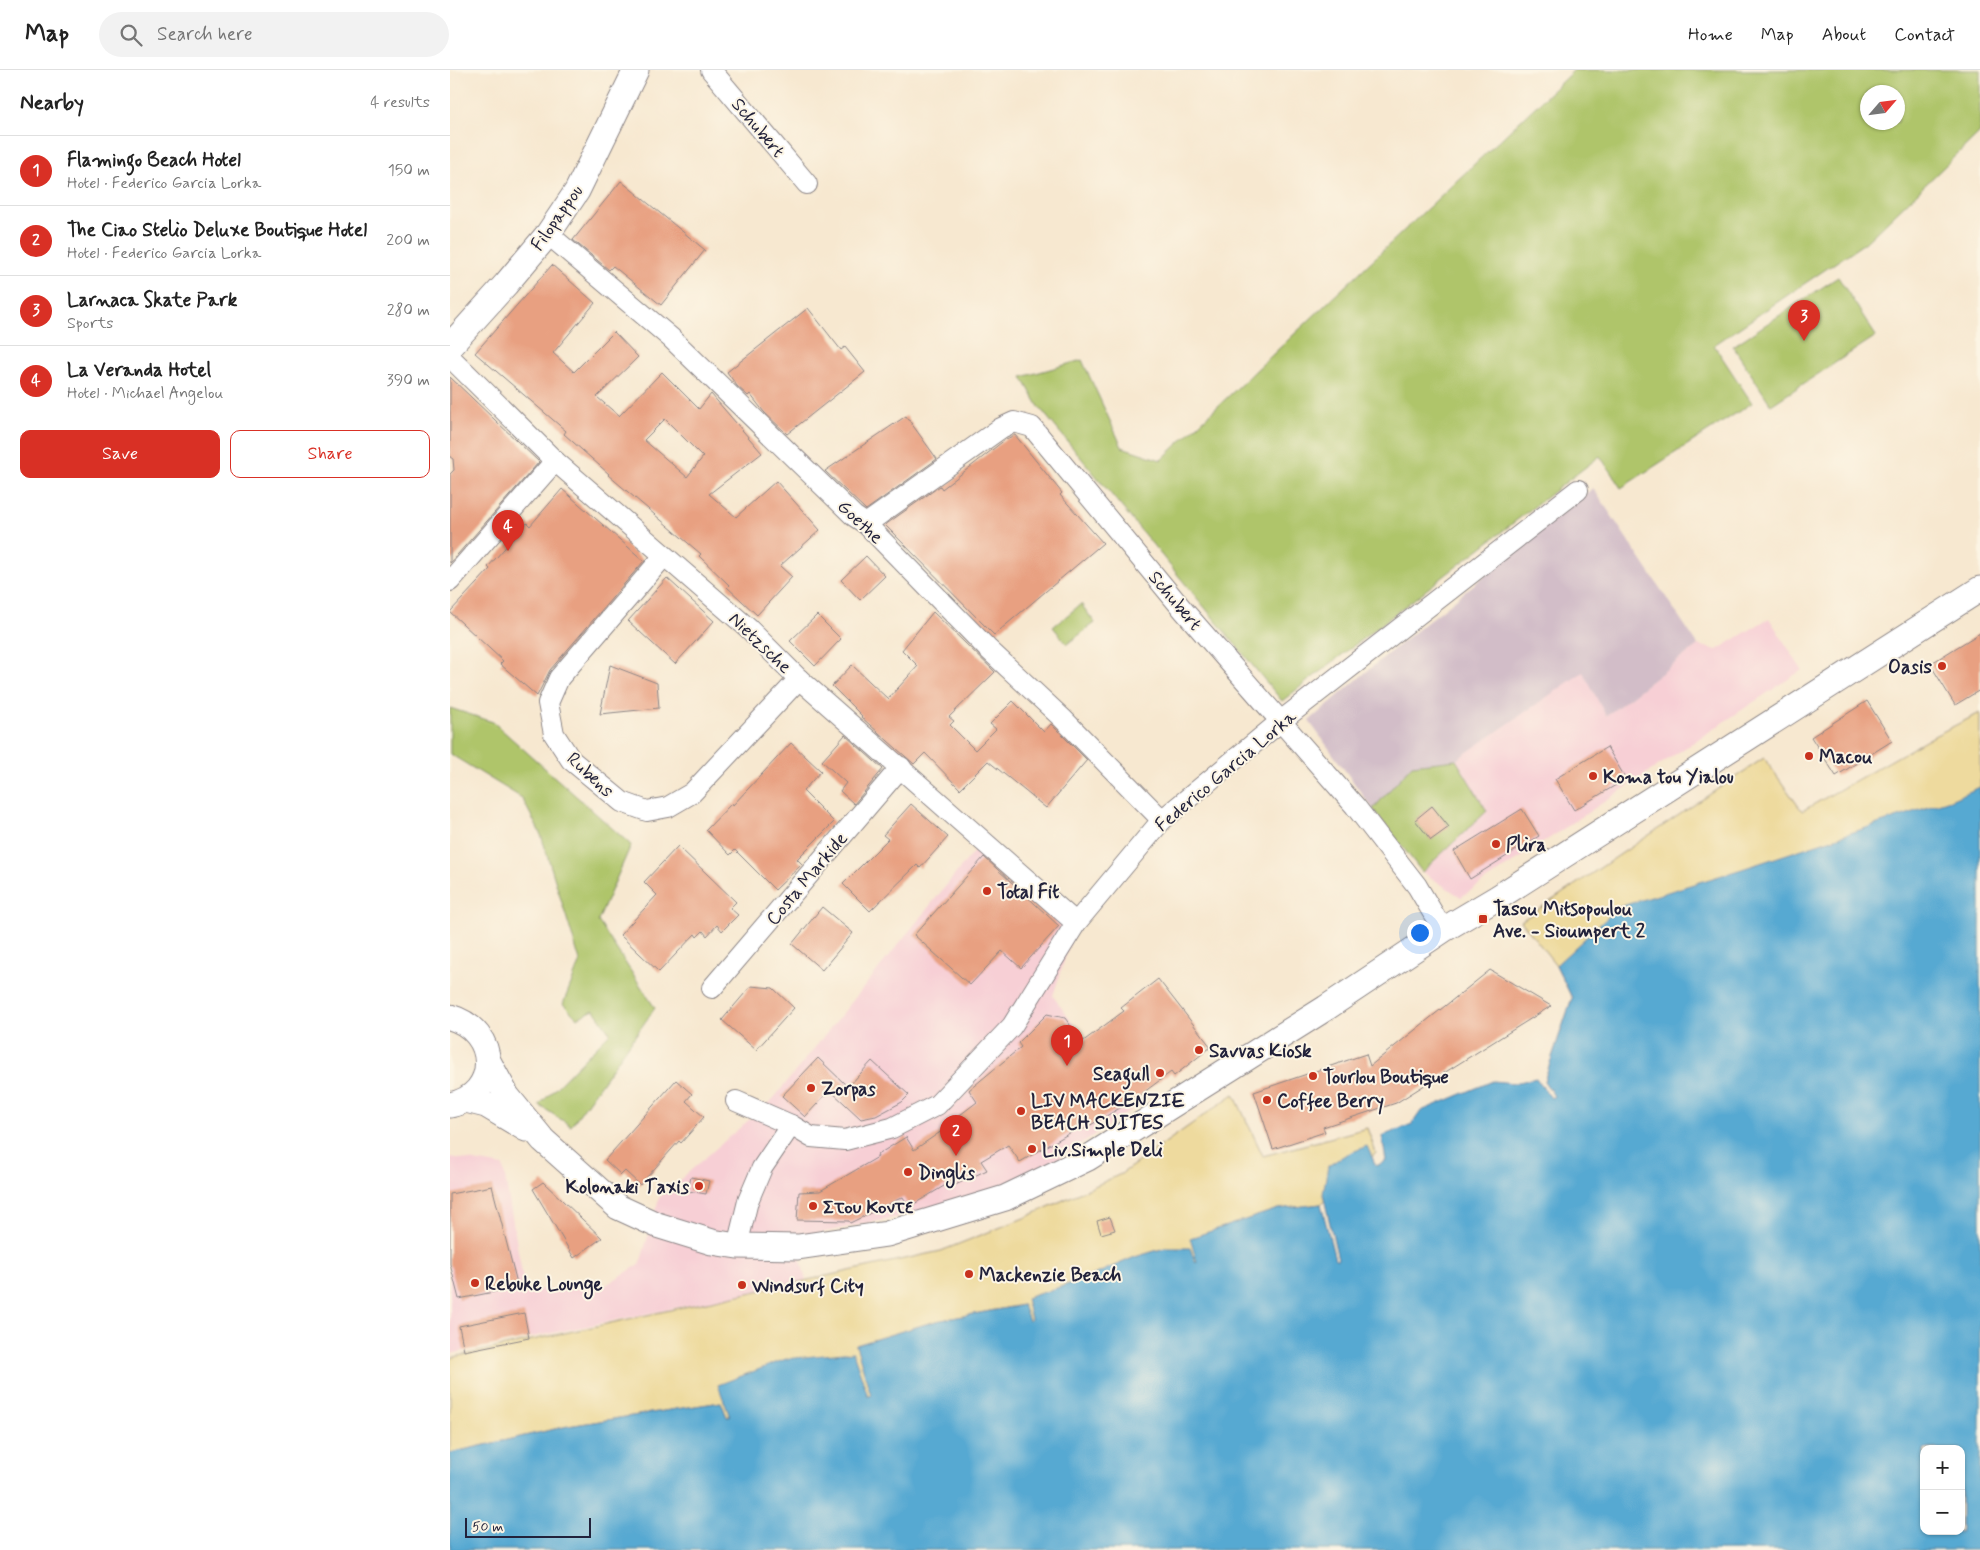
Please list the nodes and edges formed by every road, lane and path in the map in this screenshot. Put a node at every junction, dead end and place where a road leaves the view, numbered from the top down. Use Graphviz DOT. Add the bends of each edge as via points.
graph roads {
  1 [pos="636,70"];
  2 [pos="711,70"];
  3 [pos="807,184"];
  4 [pos="548,234"];
  5 [pos="450,346"];
  6 [pos="450,357"];
  7 [pos="555,461"];
  8 [pos="1578,490"];
  9 [pos="866,524"];
  10 [pos="664,556"];
  11 [pos="450,582"];
  12 [pos="1980,589"];
  13 [pos="799,679"];
  14 [pos="1281,721"];
  15 [pos="901,767"];
  16 [pos="1162,820"];
  17 [pos="1076,923"];
  18 [pos="1443,930"];
  19 [pos="712,988"];
  20 [pos="450,1017"];
  21 [pos="488,1061"];
  22 [pos="736,1101"];
  23 [pos="458,1102"];
  24 [pos="792,1125"];
  25 [pos="543,1140"];
  26 [pos="737,1246"];
  1 -- 4 [label="street, Filopappou" via="577,191"];
  2 -- 3 [label="street, Schubert"];
  4 -- 5 [label="street, Filopappou"];
  4 -- 9 [label="street, Goethe" via="671,338"];
  6 -- 7 [label="street, Nietzsche"];
  7 -- 10 [label="street, Nietzsche"];
  7 -- 11 [label="street"];
  8 -- 14 [label="street, Federico Garcia Lorka"];
  9 -- 14 [label="street, Schubert" via="1001,428 1014,422 1032,427 1184,611"];
  9 -- 16 [label="street, Goethe"];
  10 -- 13 [label="street, Nietzsche" via="748,628"];
  10 -- 13 [label="street, Rubens" via="559,678 548,703 554,734 571,760 622,802 647,811 668,807 692,793"];
  12 -- 18 [label="street"];
  13 -- 15 [label="street, Nietzsche"];
  14 -- 16 [label="street, Federico Garcia Lorka"];
  14 -- 18 [label="street, Schubert" via="1355,806 1416,886"];
  15 -- 17 [label="street, Nietzsche"];
  15 -- 19 [label="street, Costa Markide"];
  16 -- 17 [label="street, Federico Garcia Lorka"];
  17 -- 24 [label="street, Federico Garcia Lorka" via="1012,1026 937,1105 892,1128 845,1140 811,1137"];
  18 -- 26 [label="street" via="1088,1158 1005,1198 887,1234 798,1247"];
  20 -- 21 [label="street" via="463,1020 476,1030 485,1045"];
  21 -- 23 [label="street" via="482,1083 475,1092"];
  21 -- 25 [label="street" via="507,1096"];
  22 -- 24 [label="street, Federico Garcia Lorka"];
  23 -- 25 [label="street" via="486,1105"];
  24 -- 26 [label="street" via="762,1168 748,1201"];
  25 -- 26 [label="street" via="618,1207 657,1225"];
}
